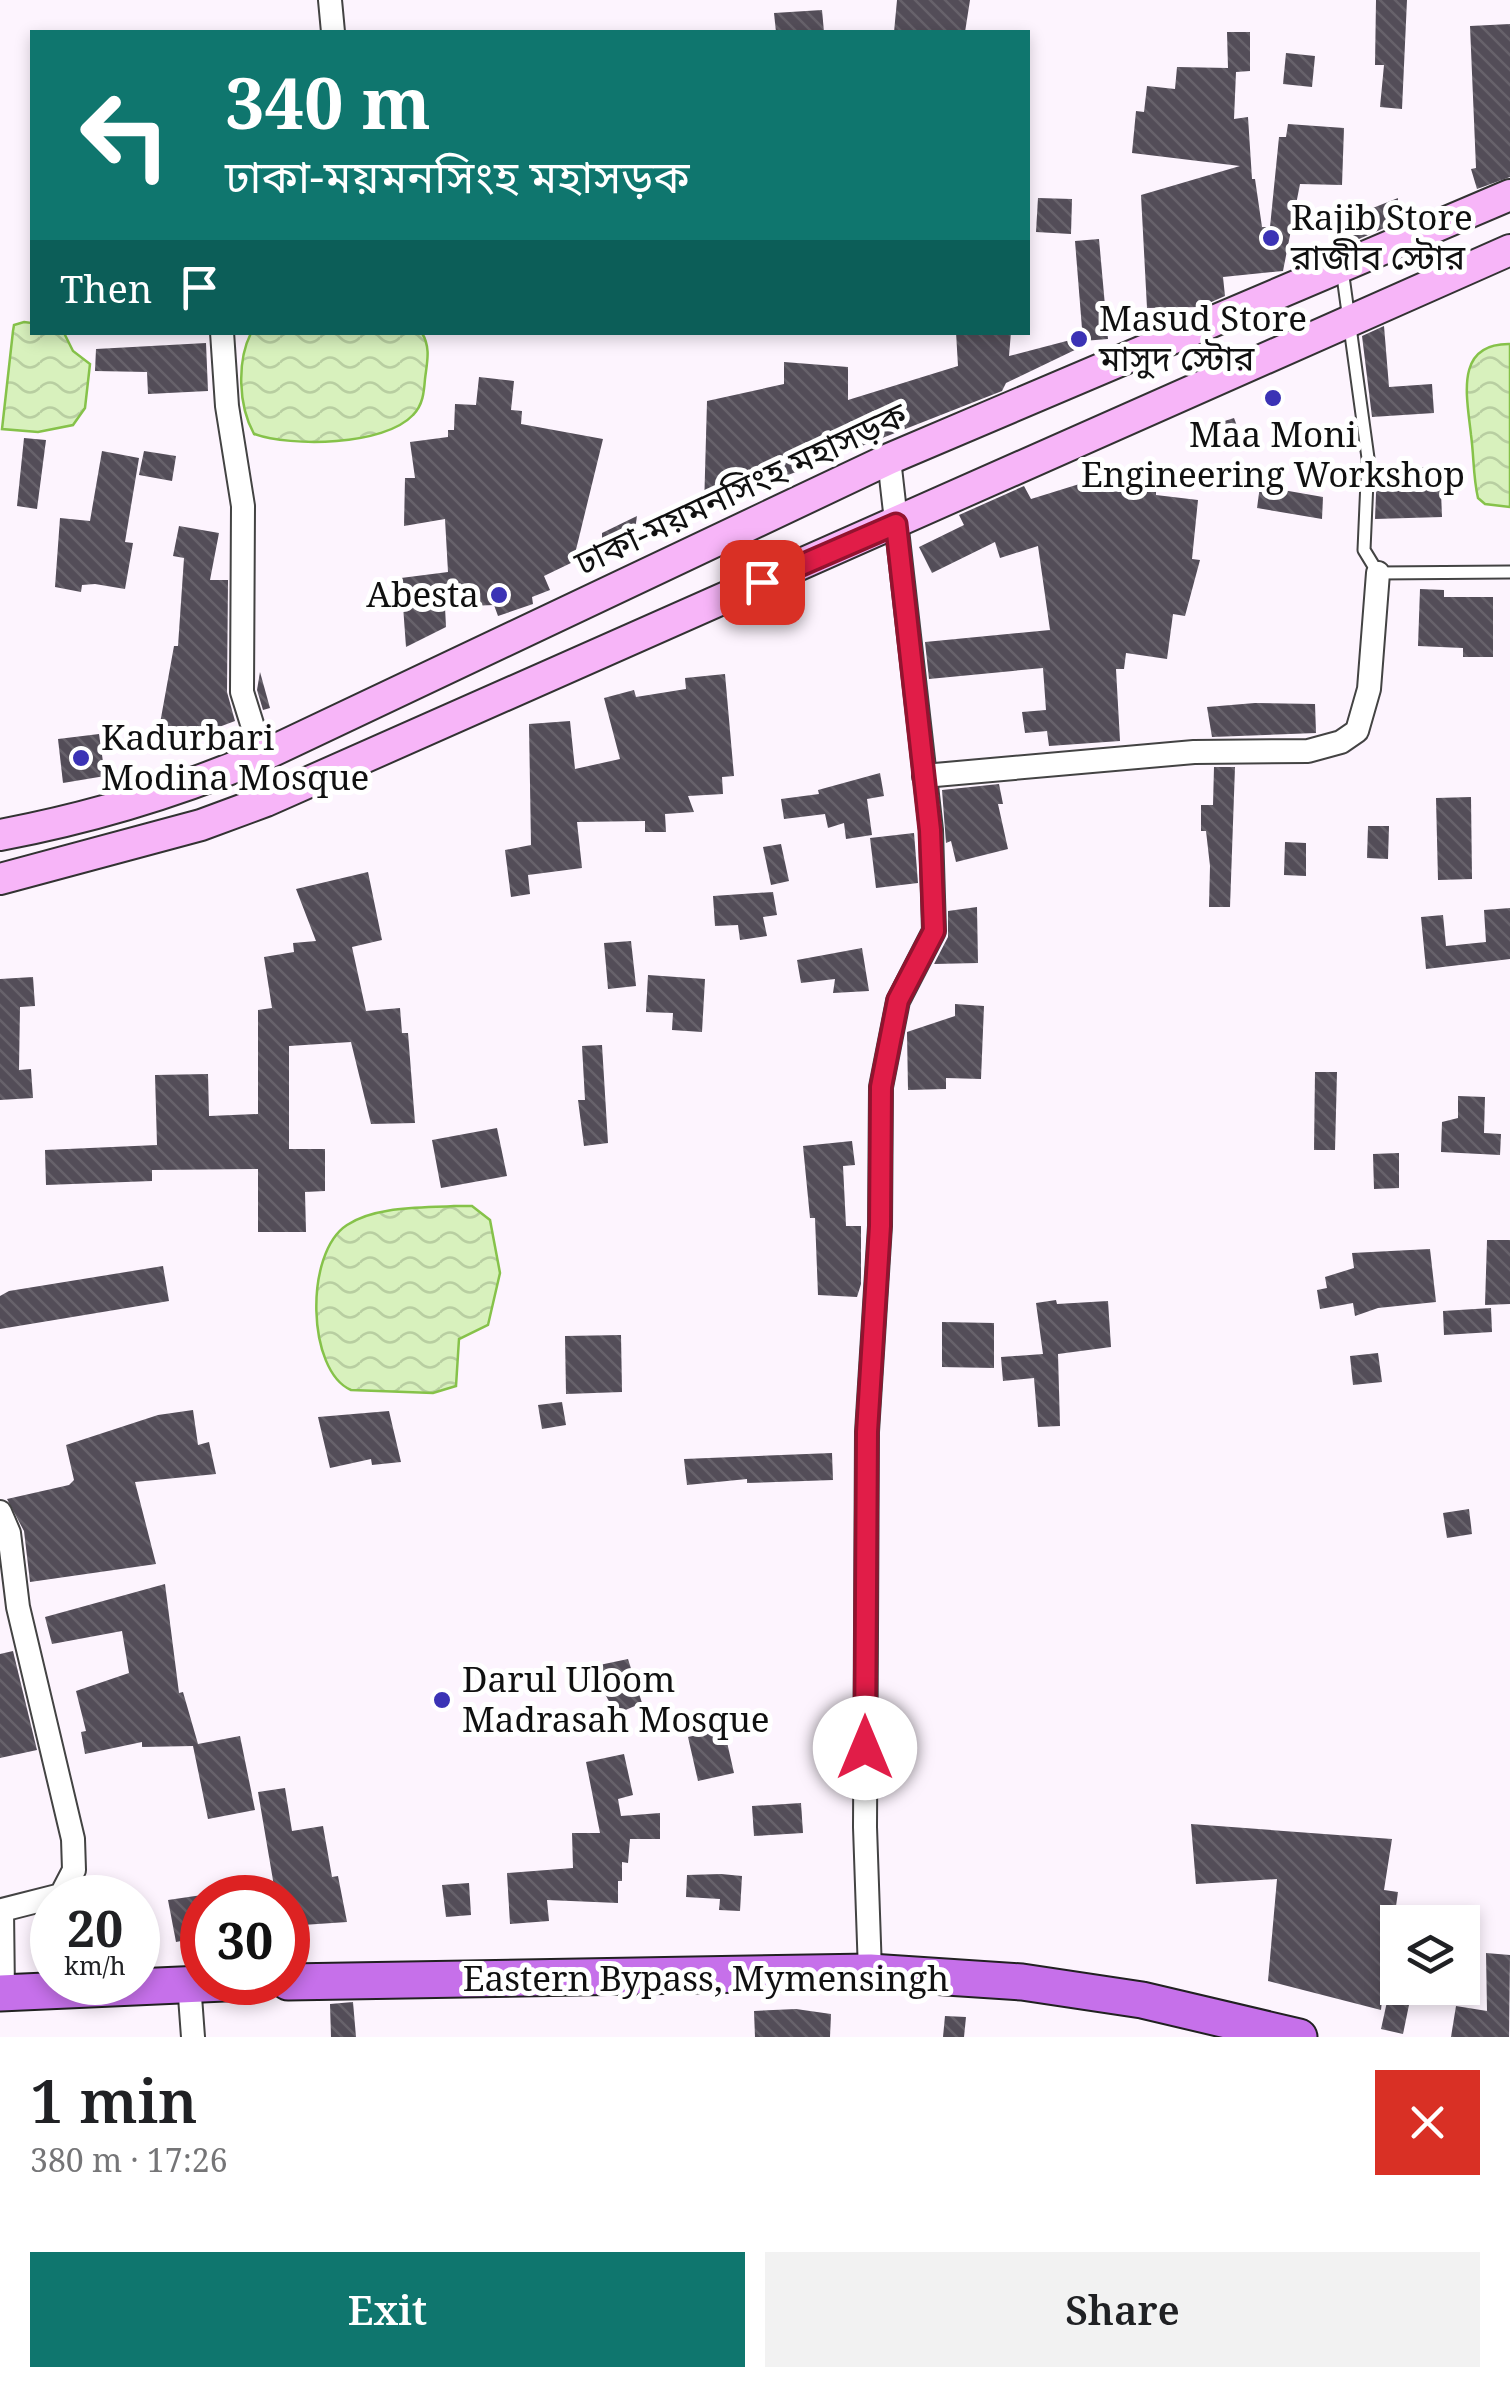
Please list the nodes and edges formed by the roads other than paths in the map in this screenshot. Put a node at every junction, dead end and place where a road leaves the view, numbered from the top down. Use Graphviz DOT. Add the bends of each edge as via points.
graph roads {
  1 [pos="330,0"];
  2 [pos="333,30"];
  3 [pos="1510,195"];
  4 [pos="1510,250"];
  5 [pos="1342,265"];
  6 [pos="1348,318"];
  7 [pos="222,335"];
  8 [pos="889,459"];
  9 [pos="896,524"];
  10 [pos="1510,572"];
  11 [pos="1378,573"];
  12 [pos="262,756"];
  13 [pos="924,776"];
  14 [pos="0,836"];
  15 [pos="0,879"];
  16 [pos="0,1512"];
  17 [pos="870,1972"];
  18 [pos="310,1982"];
  19 [pos="180,1984"];
  20 [pos="2,1993"];
  21 [pos="191,2005"];
  22 [pos="193,2037"];
  23 [pos="1299,2037"];
  1 -- 2 [label="street"];
  3 -- 5 [label="main road, ঢাকা-ময়মনসিংহ মহাসড়ক"];
  4 -- 6 [label="main road"];
  5 -- 6 [label="lane"];
  5 -- 8 [label="main road, ঢাকা-ময়মনসিংহ মহাসড়ক"];
  6 -- 9 [label="main road"];
  6 -- 11 [label="lane" via="1368,458 1364,550"];
  7 -- 12 [label="street" via="243,506 242,692"];
  8 -- 9 [label="street"];
  8 -- 12 [label="main road, ঢাকা-ময়মনসিংহ মহাসড়ক"];
  9 -- 13 [label="street"];
  9 -- 15 [label="main road" via="266,801"];
  10 -- 11 [label="lane"];
  11 -- 13 [label="street" via="1369,689 1357,731 1342,742 1308,751 1194,752"];
  12 -- 14 [label="main road, ঢাকা-ময়মনসিংহ মহাসড়ক" via="194,784"];
  13 -- 17 [label="street" via="934,931 898,1000 881,1087 867,1432"];
  16 -- 20 [label="street" via="73,1839 74,1870 61,1895 2,1910"];
  17 -- 18 [label="highway, Eastern Bypass, Mymensingh"];
  17 -- 23 [label="highway, Eastern Bypass, Mymensingh" via="1022,1982 1142,2000"];
  19 -- 20 [label="highway"];
  21 -- 22 [label="street"];
}
